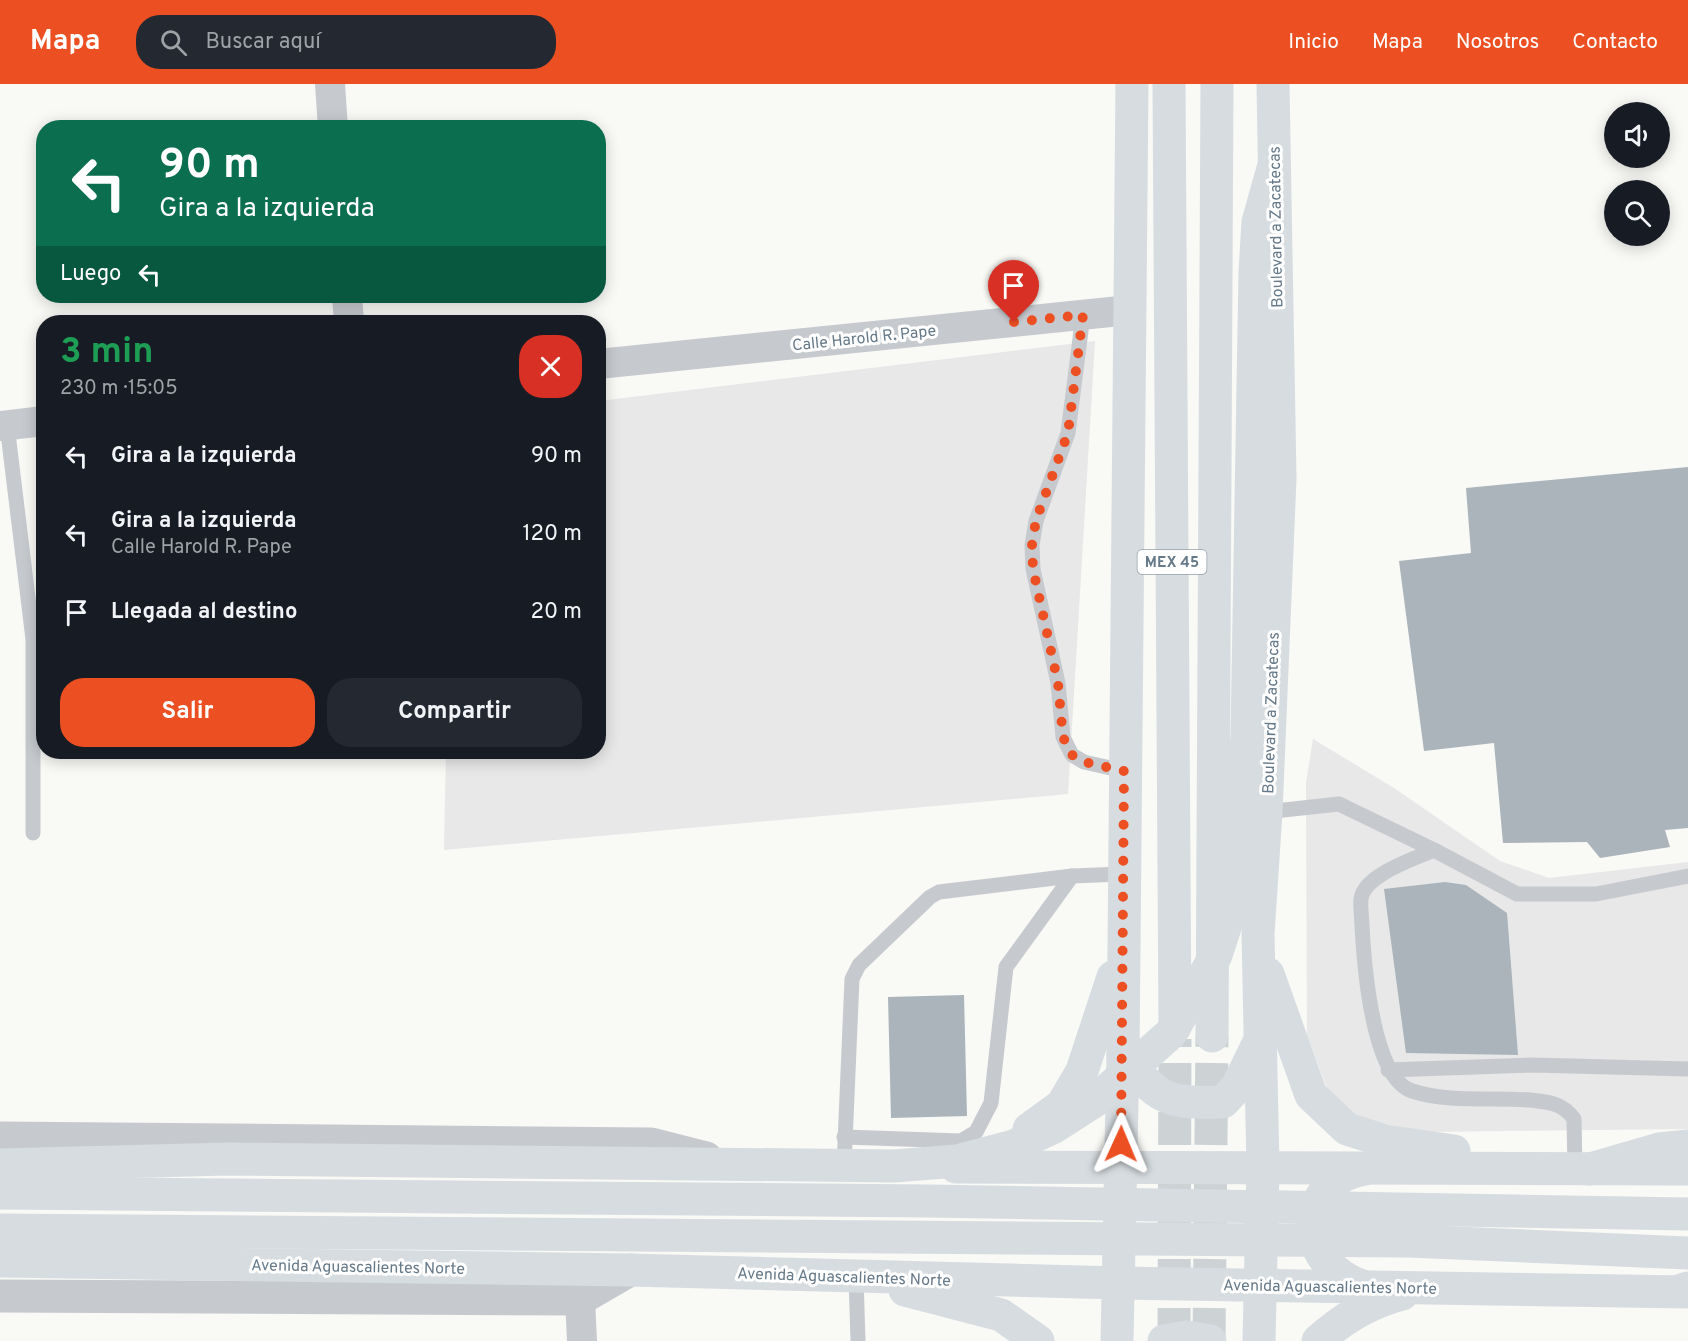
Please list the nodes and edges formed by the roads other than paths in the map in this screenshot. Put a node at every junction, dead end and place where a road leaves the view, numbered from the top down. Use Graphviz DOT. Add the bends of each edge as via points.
graph roads {
  1 [pos="330,84"];
  2 [pos="1132,84"];
  3 [pos="1169,84"];
  4 [pos="1217,84"];
  5 [pos="1273,84"];
  6 [pos="332,120"];
  7 [pos="1274,165"];
  8 [pos="1130,310"];
  9 [pos="1083,315"];
  10 [pos="606,363"];
  11 [pos="36,422"];
  12 [pos="4,425"];
  13 [pos="1124,771"];
  14 [pos="1266,812"];
  15 [pos="33,833"];
  16 [pos="1434,850"];
  17 [pos="1122,874"];
  18 [pos="1072,876"];
  19 [pos="1688,876"];
  20 [pos="1258,934"];
  21 [pos="1122,953"];
  22 [pos="1212,1035"];
  23 [pos="1175,1039"];
  24 [pos="1260,1039"];
  25 [pos="1123,1055"];
  26 [pos="1688,1069"];
  27 [pos="1388,1070"];
  28 [pos="0,1138"];
  29 [pos="1688,1146"];
  30 [pos="844,1152"];
  31 [pos="0,1160"];
  32 [pos="0,1165"];
  33 [pos="740,1166"];
  34 [pos="1121,1166"];
  35 [pos="949,1167"];
  36 [pos="1263,1167"];
  37 [pos="1498,1167"];
  38 [pos="1376,1168"];
  39 [pos="1583,1169"];
  40 [pos="1688,1169"];
  41 [pos="0,1193"];
  42 [pos="1688,1214"];
  43 [pos="0,1230"];
  44 [pos="1688,1253"];
  45 [pos="0,1261"];
  46 [pos="100,1262"];
  47 [pos="630,1270"];
  48 [pos="856,1277"];
  49 [pos="1119,1283"];
  50 [pos="1260,1285"];
  51 [pos="1376,1287"];
  52 [pos="1434,1288"];
  53 [pos="1685,1291"];
  54 [pos="0,1296"];
  55 [pos="100,1296"];
  56 [pos="580,1299"];
  57 [pos="582,1341"];
  58 [pos="858,1341"];
  59 [pos="1038,1341"];
  60 [pos="1117,1341"];
  61 [pos="1164,1341"];
  62 [pos="1210,1341"];
  63 [pos="1259,1341"];
  64 [pos="1318,1341"];
  1 -- 6 [label="street"];
  2 -- 8 [label="main road, MEX 45"];
  3 -- 23 [label="main road, MEX 45"];
  4 -- 22 [label="main road, MEX 45"];
  5 -- 7 [label="main road, Boulevard a Zacatecas"];
  7 -- 14 [label="main road, Boulevard a Zacatecas" via="1280,478"];
  7 -- 32 [label="main road" via="1258,222 1247,735 1241,839 1231,909 1216,955 1171,1033 1096,1100 1014,1146 957,1161 905,1165 227,1159"];
  8 -- 9 [label="street, Calle Harold R. Pape"];
  8 -- 13 [label="main road, MEX 45"];
  9 -- 10 [label="street, Calle Harold R. Pape"];
  9 -- 13 [label="lane" via="1068,433 1036,520 1033,569 1058,683 1063,737 1072,755 1084,762"];
  11 -- 12 [label="street"];
  12 -- 15 [label="lane" via="33,639"];
  13 -- 17 [label="main road, MEX 45"];
  14 -- 16 [label="lane" via="1339,804"];
  14 -- 20 [label="main road, Boulevard a Zacatecas"];
  16 -- 19 [label="lane" via="1517,894 1596,894"];
  16 -- 27 [label="lane" via="1373,879 1361,897 1364,966 1374,1023"];
  17 -- 18 [label="lane"];
  17 -- 21 [label="main road, MEX 45"];
  18 -- 30 [label="lane" via="1006,968 991,1103 976,1132 961,1141"];
  18 -- 30 [label="lane" via="939,892 859,965 852,979"];
  20 -- 24 [label="main road, Boulevard a Zacatecas"];
  20 -- 37 [label="main road" via="1311,1095 1347,1129 1385,1141 1471,1154"];
  21 -- 25 [label="main road, MEX 45"];
  21 -- 35 [label="main road" via="1082,1071 1062,1105 996,1148"];
  24 -- 25 [label="main road" via="1237,1087 1222,1102 1170,1099 1149,1088"];
  24 -- 36 [label="main road, Boulevard a Zacatecas"];
  25 -- 34 [label="main road, MEX 45"];
  26 -- 27 [label="lane" via="1531,1065"];
  27 -- 39 [label="lane" via="1409,1090 1439,1098 1558,1104 1574,1119"];
  28 -- 33 [label="street" via="651,1144"];
  29 -- 39 [label="main road" via="1659,1149"];
  30 -- 33 [label="main road"];
  30 -- 35 [label="main road"];
  31 -- 33 [label="main road"];
  34 -- 35 [label="main road"];
  34 -- 36 [label="main road"];
  34 -- 49 [label="main road, MEX 45"];
  36 -- 38 [label="main road"];
  36 -- 50 [label="main road, Boulevard a Zacatecas"];
  37 -- 38 [label="main road"];
  37 -- 39 [label="main road"];
  38 -- 51 [label="main road" via="1356,1171 1337,1180 1320,1202 1314,1228 1320,1255 1328,1266 1350,1282"];
  39 -- 40 [label="main road"];
  41 -- 42 [label="main road" via="928,1201"];
  43 -- 44 [label="main road, Avenida Aguascalientes Norte" via="1410,1241"];
  45 -- 46 [label="main road, Avenida Aguascalientes Norte"];
  46 -- 47 [label="main road, Avenida Aguascalientes Norte"];
  46 -- 55 [label="street"];
  47 -- 48 [label="main road, Avenida Aguascalientes Norte"];
  47 -- 56 [label="street"];
  48 -- 49 [label="main road, Avenida Aguascalientes Norte"];
  48 -- 58 [label="lane"];
  48 -- 59 [label="main road" via="1000,1315"];
  49 -- 50 [label="main road, Avenida Aguascalientes Norte"];
  49 -- 60 [label="main road, MEX 45"];
  50 -- 51 [label="main road, Avenida Aguascalientes Norte"];
  50 -- 63 [label="main road, Boulevard a Zacatecas"];
  51 -- 52 [label="main road, Avenida Aguascalientes Norte"];
  52 -- 53 [label="main road, Avenida Aguascalientes Norte"];
  52 -- 64 [label="main road" via="1368,1306"];
  54 -- 55 [label="street"];
  55 -- 56 [label="street"];
  56 -- 57 [label="street"];
  61 -- 62 [label="main road" via="1187,1337"];
}
